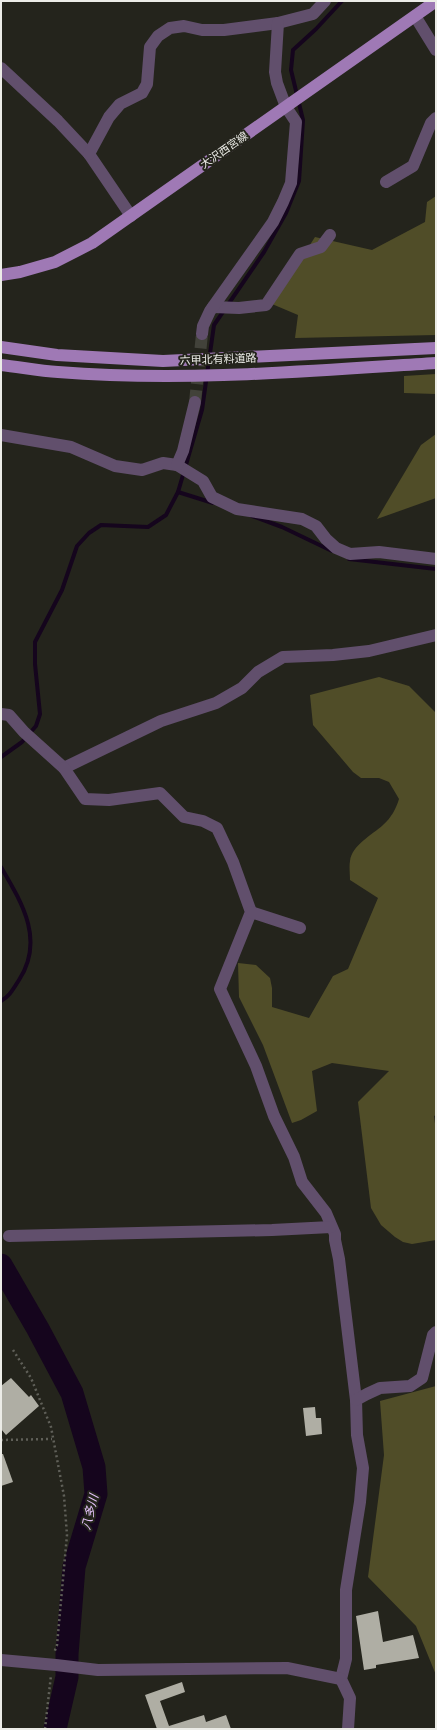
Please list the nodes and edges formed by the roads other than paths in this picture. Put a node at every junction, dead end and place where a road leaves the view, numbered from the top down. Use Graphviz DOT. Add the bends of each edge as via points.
graph roads {
  1 [pos="325,1"];
  2 [pos="436,1"];
  3 [pos="416,16"];
  4 [pos="278,23"];
  5 [pos="436,50"];
  6 [pos="1,68"];
  7 [pos="289,105"];
  8 [pos="436,118"];
  9 [pos="89,154"];
  10 [pos="386,182"];
  11 [pos="131,216"];
  12 [pos="330,235"];
  13 [pos="1,275"];
  14 [pos="215,307"];
  15 [pos="202,334"];
  16 [pos="1,348"];
  17 [pos="436,348"];
  18 [pos="436,363"];
  19 [pos="1,365"];
  20 [pos="195,402"];
  21 [pos="1,434"];
  22 [pos="178,465"];
  23 [pos="436,559"];
  24 [pos="436,635"];
  25 [pos="1,714"];
  26 [pos="64,768"];
  27 [pos="251,912"];
  28 [pos="300,928"];
  29 [pos="331,1227"];
  30 [pos="9,1236"];
  31 [pos="436,1332"];
  32 [pos="356,1400"];
  33 [pos="1,1660"];
  34 [pos="341,1679"];
  35 [pos="348,1729"];
  1 -- 4 [label="street" via="313,14"];
  2 -- 3 [label="main road, 大沢西宮線"];
  3 -- 5 [label="street"];
  3 -- 7 [label="main road, 大沢西宮線"];
  4 -- 7 [label="street" via="275,72 277,84"];
  4 -- 9 [label="street" via="224,30 202,30 184,26 170,28 158,36 150,47 147,84 142,94 120,104 109,117"];
  6 -- 9 [label="street"];
  7 -- 11 [label="main road, 大沢西宮線"];
  7 -- 14 [label="street" via="296,122 290,183 286,196 273,222"];
  8 -- 10 [label="street" via="431,123 413,166"];
  9 -- 11 [label="street"];
  11 -- 13 [label="main road, 大沢西宮線" via="92,243 55,262"];
  12 -- 14 [label="street" via="321,247 300,254 266,305"];
  14 -- 15 [label="street" via="203,326"];
  16 -- 17 [label="main road, 六甲北有料道路" via="57,355 163,361"];
  18 -- 19 [label="main road, 六甲北有料道路" via="198,376 56,372"];
  20 -- 22 [label="street"];
  21 -- 22 [label="street" via="71,446 115,466 142,470 163,463"];
  22 -- 23 [label="street" via="203,481 212,497 237,509 302,519 316,526 336,548 350,554 379,552"];
  24 -- 26 [label="street" via="369,651 283,657 258,672 242,688 216,703 161,721"];
  25 -- 26 [label="street" via="9,715"];
  26 -- 27 [label="street" via="85,799 109,800 160,793 184,816 217,828 233,862"];
  27 -- 28 [label="street"];
  27 -- 29 [label="street" via="220,989 256,1066 302,1182 326,1213"];
  29 -- 30 [label="street"];
  29 -- 32 [label="street" via="335,1234 339,1259"];
  31 -- 32 [label="street" via="422,1378 410,1386 380,1388"];
  32 -- 34 [label="street" via="357,1435 363,1468 346,1590 346,1659"];
  33 -- 34 [label="street" via="98,1670 287,1668"];
  34 -- 35 [label="street" via="350,1698"];
}
